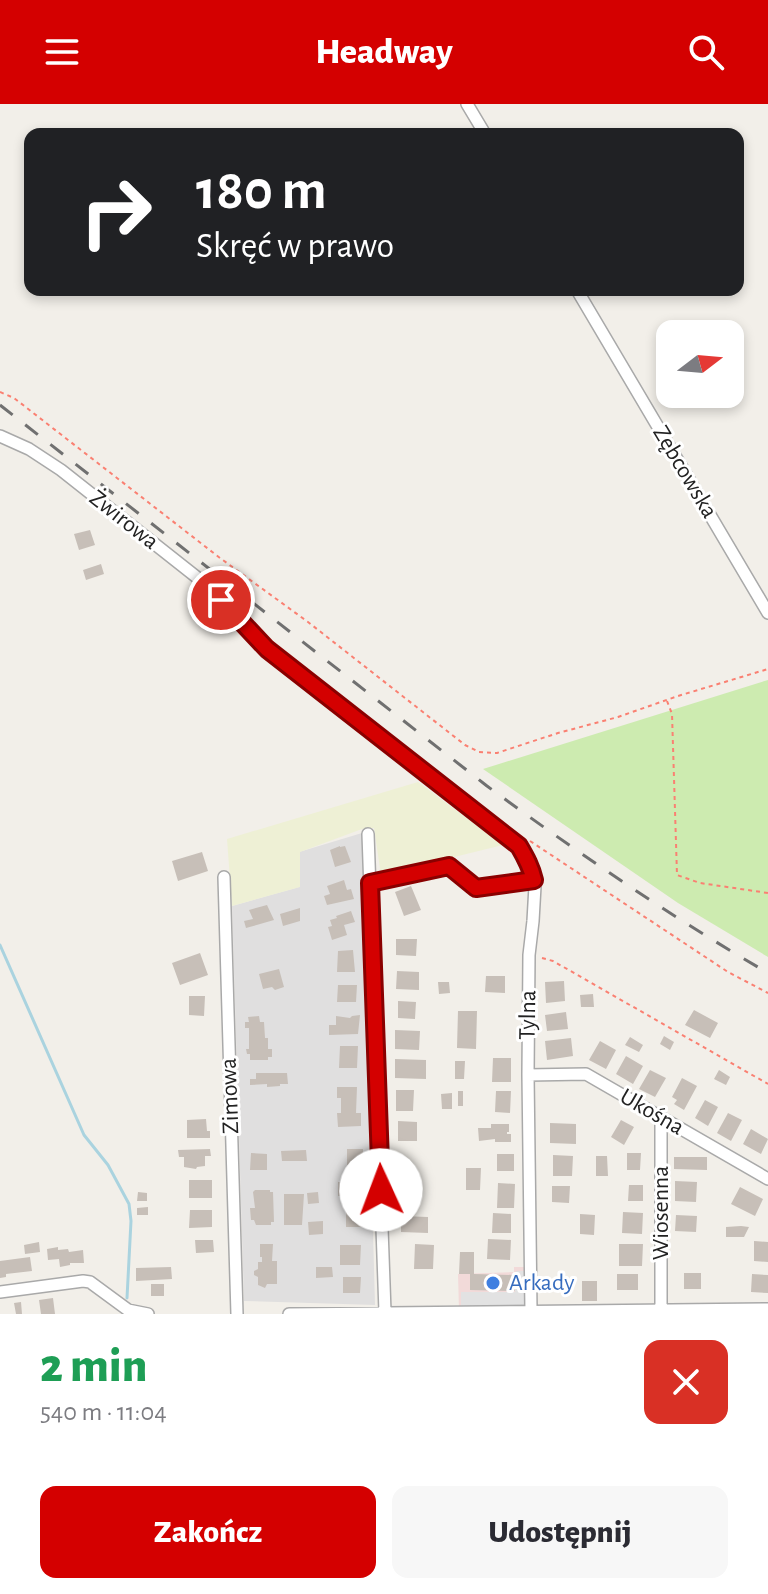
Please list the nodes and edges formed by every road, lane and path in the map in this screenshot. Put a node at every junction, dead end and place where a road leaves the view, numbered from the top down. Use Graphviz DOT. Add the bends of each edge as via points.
graph roads {
  1 [pos="467,104"];
  2 [pos="481,128"];
  3 [pos="581,296"];
  4 [pos="0,392"];
  5 [pos="0,436"];
  6 [pos="768,613"];
  7 [pos="768,669"];
  8 [pos="667,700"];
  9 [pos="423,771"];
  10 [pos="368,834"];
  11 [pos="508,838"];
  12 [pos="224,877"];
  13 [pos="534,880"];
  14 [pos="370,883"];
  15 [pos="768,893"];
  16 [pos="529,955"];
  17 [pos="768,993"];
  18 [pos="528,1075"];
  19 [pos="768,1084"];
  20 [pos="661,1117"];
  21 [pos="768,1179"];
  22 [pos="0,1292"];
  23 [pos="661,1309"];
  24 [pos="768,1309"];
  25 [pos="531,1310"];
  26 [pos="385,1312"];
  27 [pos="721,1312"];
  28 [pos="148,1314"];
  29 [pos="237,1314"];
  30 [pos="289,1314"];
  1 -- 2 [label="street"];
  3 -- 6 [label="street, Zębcowska"];
  4 -- 8 [label="path" via="479,752 497,753"];
  5 -- 9 [label="street, Żwirowa" via="61,470 199,579 267,649"];
  7 -- 8 [label="path"];
  8 -- 15 [label="path" via="672,714 677,875"];
  9 -- 11 [label="street, Tylna"];
  10 -- 14 [label="street"];
  11 -- 13 [label="street, Tylna" via="519,846"];
  11 -- 17 [label="path" via="525,837"];
  12 -- 29 [label="street, Zimowa"];
  13 -- 14 [label="street" via="476,888 449,866"];
  13 -- 16 [label="street, Tylna"];
  14 -- 26 [label="street"];
  16 -- 18 [label="street, Tylna"];
  16 -- 19 [label="path" via="553,961"];
  18 -- 20 [label="street, Ukośna" via="586,1074"];
  18 -- 25 [label="street, Tylna"];
  20 -- 21 [label="street, Ukośna"];
  20 -- 23 [label="street, Wiosenna"];
  22 -- 28 [label="street" via="90,1282 128,1310"];
  23 -- 25 [label="street"];
  23 -- 27 [label="street"];
  24 -- 27 [label="street"];
  25 -- 26 [label="street"];
  26 -- 30 [label="street"];
}
